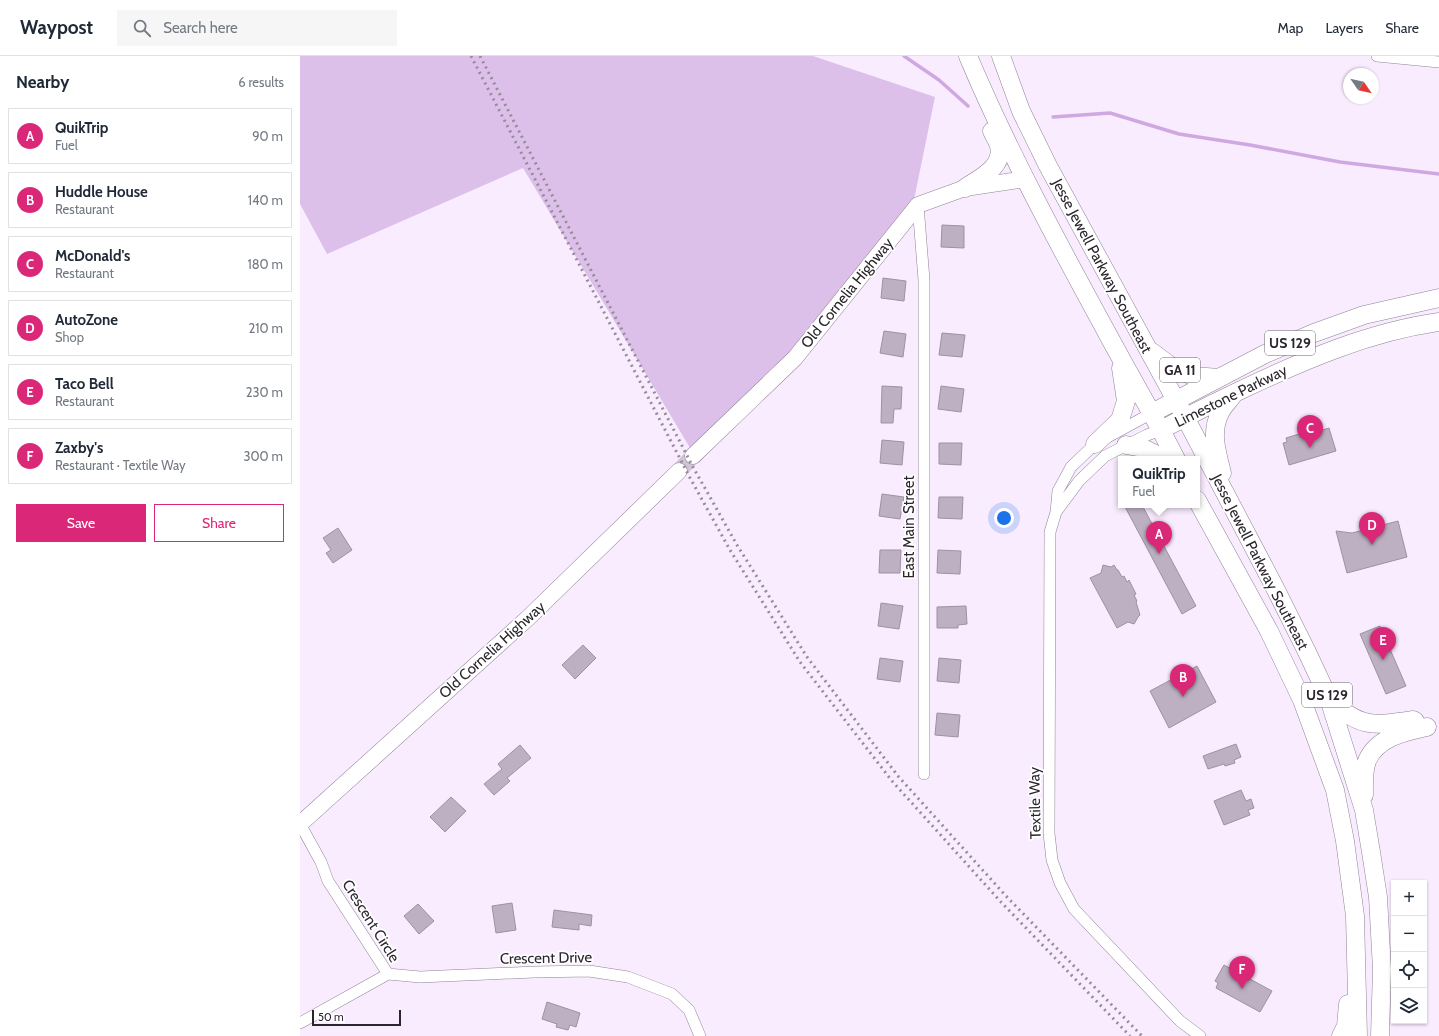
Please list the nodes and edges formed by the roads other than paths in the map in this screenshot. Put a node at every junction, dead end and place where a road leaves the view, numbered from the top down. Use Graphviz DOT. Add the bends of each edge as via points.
graph roads {
  1 [pos="968,56"];
  2 [pos="1001,56"];
  3 [pos="1377,56"];
  4 [pos="1439,62"];
  5 [pos="983,90"];
  6 [pos="1025,179"];
  7 [pos="965,188"];
  8 [pos="918,204"];
  9 [pos="1439,298"];
  10 [pos="1439,322"];
  11 [pos="1146,348"];
  12 [pos="1118,354"];
  13 [pos="1219,378"];
  14 [pos="1234,393"];
  15 [pos="1176,401"];
  16 [pos="1152,413"];
  17 [pos="1185,417"];
  18 [pos="1161,430"];
  19 [pos="1096,444"];
  20 [pos="1126,446"];
  21 [pos="693,456"];
  22 [pos="1159,456"];
  23 [pos="1174,456"];
  24 [pos="679,471"];
  25 [pos="1229,501"];
  26 [pos="1200,505"];
  27 [pos="1056,512"];
  28 [pos="1329,699"];
  29 [pos="1433,728"];
  30 [pos="924,774"];
  31 [pos="1364,810"];
  32 [pos="300,824"];
  33 [pos="388,974"];
  34 [pos="1357,987"];
  35 [pos="300,1024"];
  36 [pos="700,1036"];
  37 [pos="1200,1036"];
  38 [pos="1341,1036"];
  39 [pos="1358,1036"];
  40 [pos="1380,1036"];
  1 -- 5 [label="main road, Jesse Jewell Parkway Southeast"];
  2 -- 11 [label="main road, Jesse Jewell Parkway Southeast" via="1021,111 1048,166"];
  3 -- 4 [label="street"];
  5 -- 6 [label="main road, Jesse Jewell Parkway Southeast"];
  5 -- 7 [label="main road" via="983,108 999,146 999,152 989,173"];
  6 -- 7 [label="street"];
  6 -- 12 [label="main road, Jesse Jewell Parkway Southeast"];
  7 -- 8 [label="street"];
  8 -- 21 [label="street, Old Cornelia Highway" via="795,358"];
  8 -- 30 [label="street, East Main Street" via="924,280"];
  9 -- 13 [label="main road, Limestone Parkway / US 129" via="1338,323 1265,354"];
  10 -- 14 [label="main road, Limestone Parkway / US 129" via="1401,329 1340,347 1284,369"];
  11 -- 13 [label="main road, GA 11" via="1172,367 1193,376"];
  11 -- 15 [label="main road, Jesse Jewell Parkway Southeast"];
  12 -- 16 [label="main road, Jesse Jewell Parkway Southeast"];
  12 -- 19 [label="main road" via="1126,401 1120,420"];
  13 -- 15 [label="main road, Limestone Parkway / US 129"];
  14 -- 17 [label="main road, Limestone Parkway"];
  14 -- 25 [label="main road, US 129" via="1220,412 1214,431 1215,446"];
  15 -- 16 [label="main road, Limestone Parkway / US 129"];
  15 -- 17 [label="main road, Jesse Jewell Parkway Southeast / US 129"];
  16 -- 18 [label="main road, Jesse Jewell Parkway Southeast"];
  16 -- 19 [label="street, Textile Way"];
  17 -- 18 [label="main road, Limestone Parkway"];
  17 -- 25 [label="main road, Jesse Jewell Parkway Southeast / US 129"];
  18 -- 20 [label="street, Textile Way"];
  18 -- 23 [label="main road, Jesse Jewell Parkway Southeast"];
  19 -- 27 [label="street, Textile Way" via="1071,468 1058,491"];
  20 -- 22 [label="main road" via="1143,448"];
  20 -- 27 [label="street, Textile Way" via="1105,456 1079,480"];
  24 -- 32 [label="street, Old Cornelia Highway" via="528,618"];
  25 -- 28 [label="main road, Jesse Jewell Parkway Southeast / US 129"];
  26 -- 34 [label="main road, Jesse Jewell Parkway Southeast / US 129" via="1269,631 1302,700 1335,790 1346,841 1355,916"];
  27 -- 37 [label="street, Textile Way" via="1050,532 1048,805 1052,860 1060,883 1074,909 1180,1021"];
  28 -- 29 [label="main road" via="1341,711 1366,724 1413,720"];
  28 -- 31 [label="main road, Jesse Jewell Parkway Southeast / US 129"];
  29 -- 31 [label="main road" via="1398,734 1386,739 1374,750 1364,775"];
  31 -- 40 [label="main road, Jesse Jewell Parkway Southeast / US 129" via="1378,897 1382,969"];
  32 -- 33 [label="street, Crescent Circle" via="321,862 328,881"];
  33 -- 35 [label="street, Crescent Circle"];
  33 -- 36 [label="street, Crescent Drive" via="420,977 589,971 628,977 672,994 689,1010"];
  34 -- 38 [label="main road" via="1348,1003 1346,1026"];
  34 -- 39 [label="main road, Jesse Jewell Parkway Southeast / US 129"];
}
